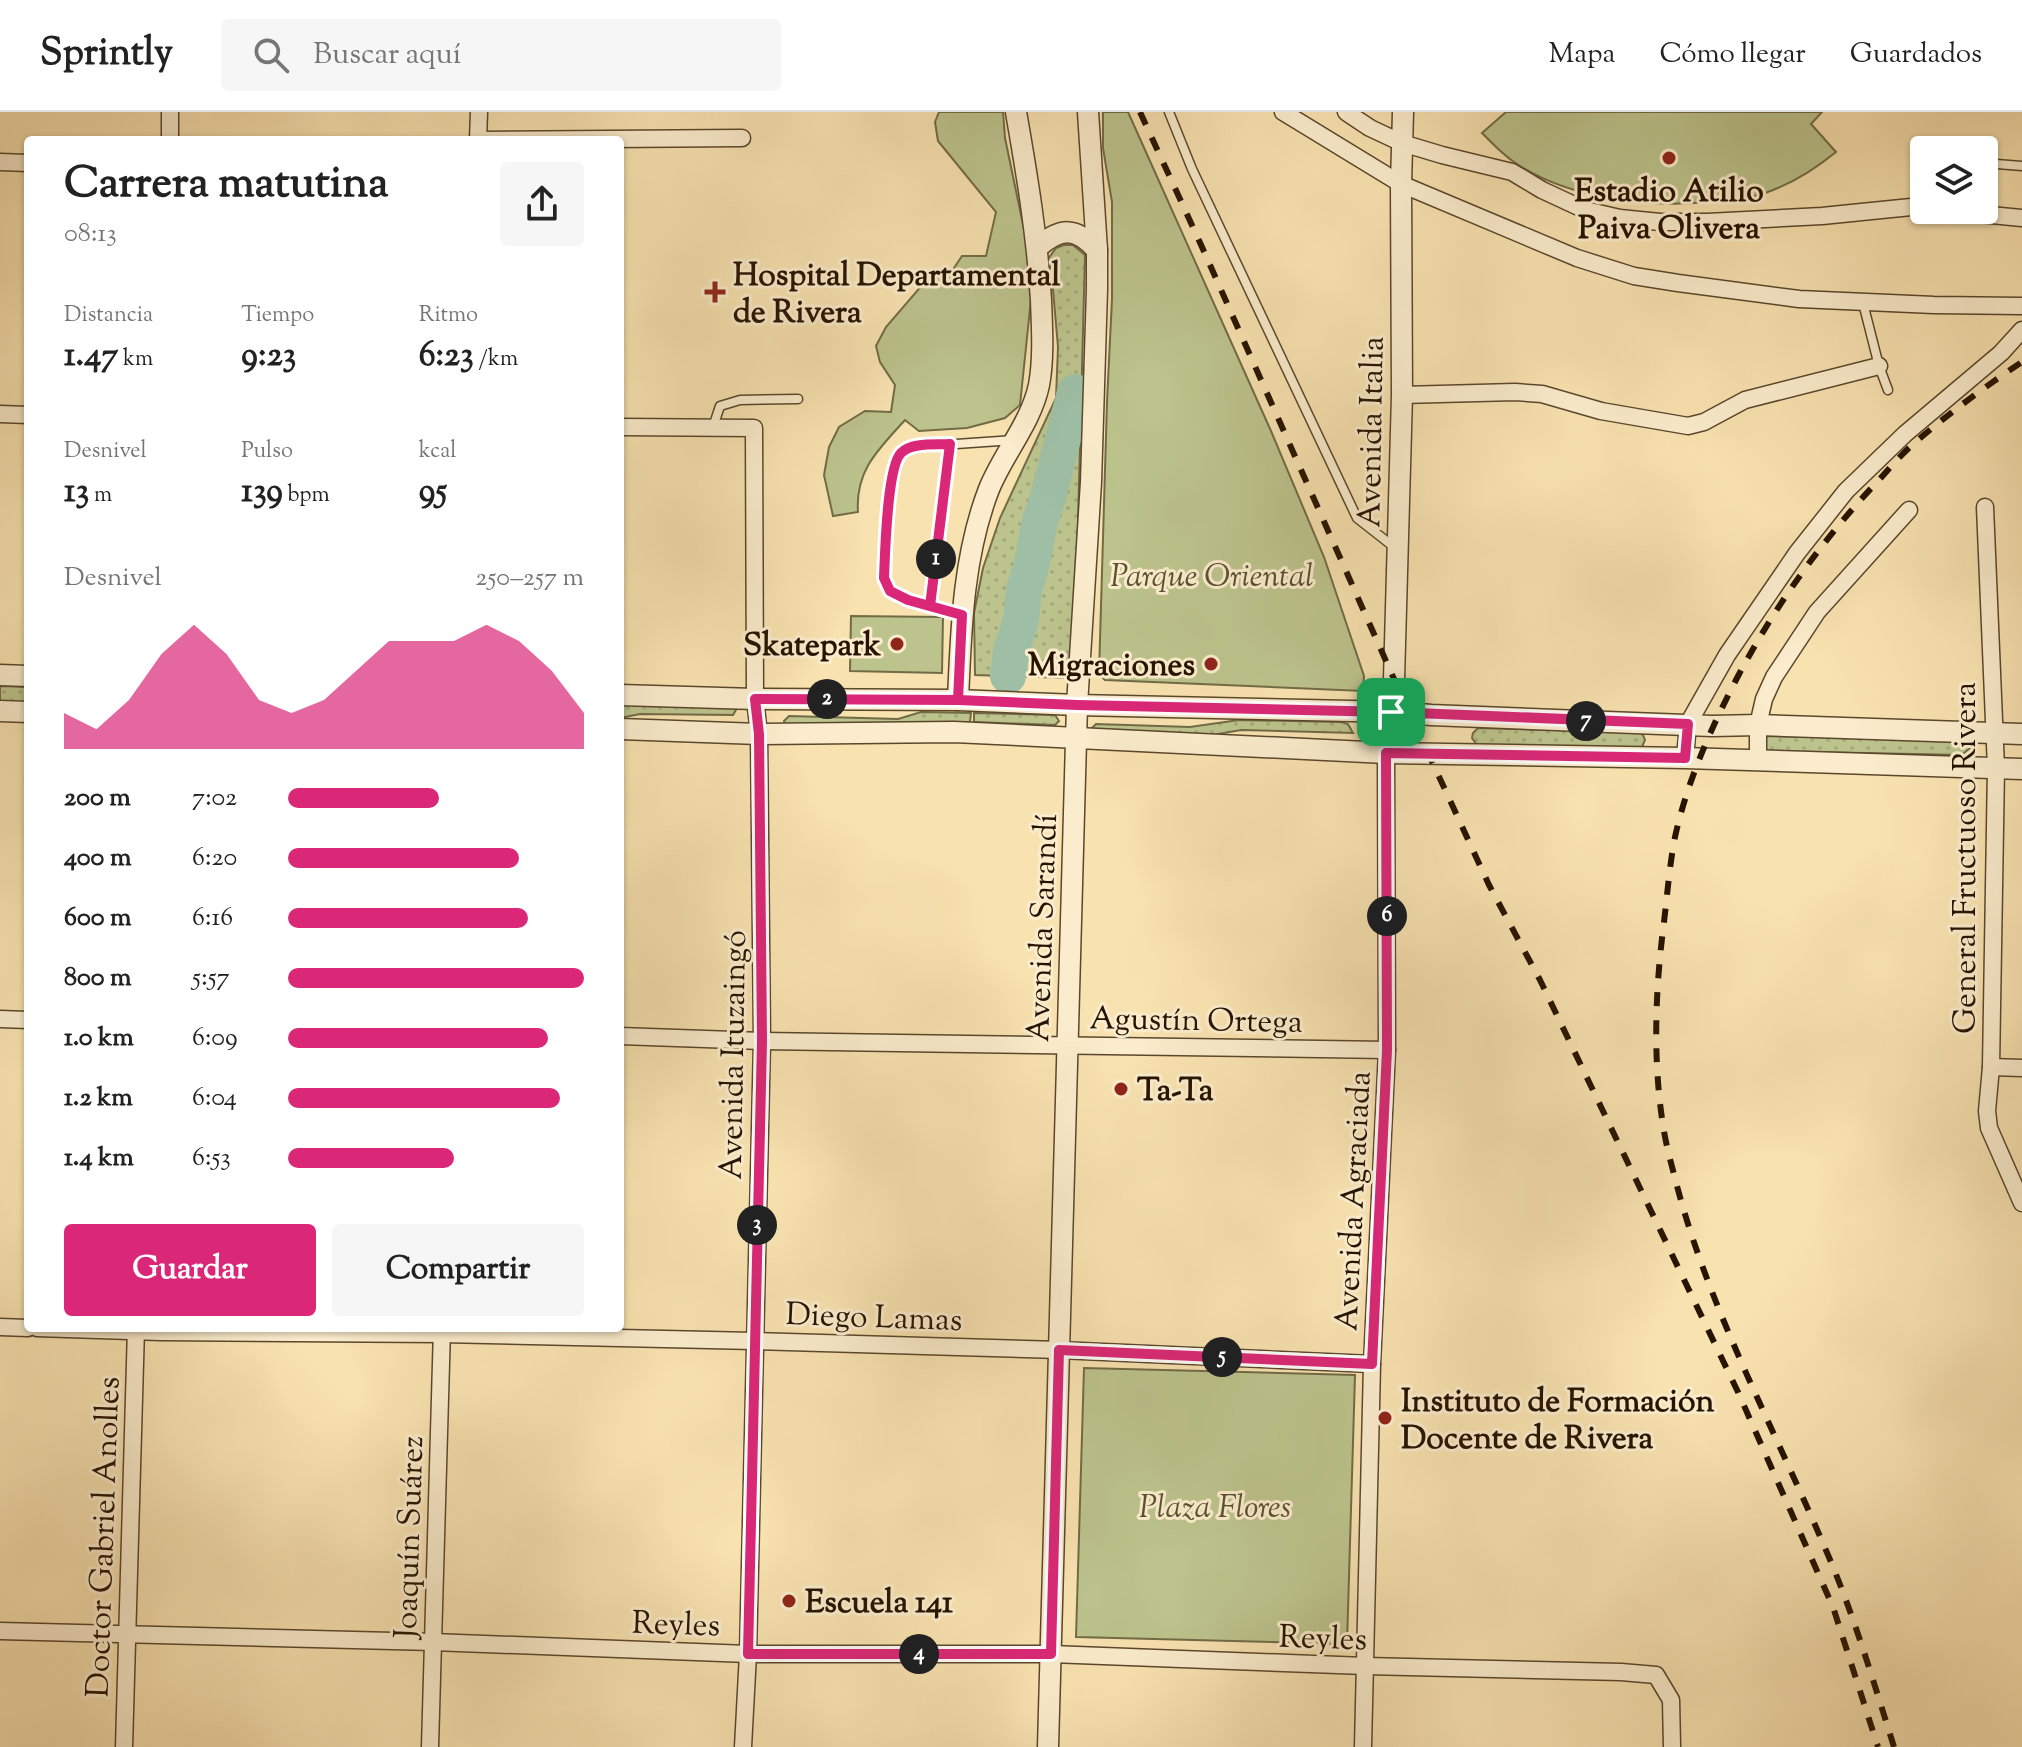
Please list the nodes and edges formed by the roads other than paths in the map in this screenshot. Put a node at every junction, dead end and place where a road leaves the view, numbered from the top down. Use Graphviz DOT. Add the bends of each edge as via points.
graph roads {
  1 [pos="170,112"];
  2 [pos="479,112"];
  3 [pos="1016,112"];
  4 [pos="1088,112"];
  5 [pos="1169,112"];
  6 [pos="1283,112"];
  7 [pos="1346,112"];
  8 [pos="1403,112"];
  9 [pos="170,136"];
  10 [pos="478,136"];
  11 [pos="742,138"];
  12 [pos="624,139"];
  13 [pos="1402,143"];
  14 [pos="0,162"];
  15 [pos="24,163"];
  16 [pos="1998,164"];
  17 [pos="2022,166"];
  18 [pos="1401,184"];
  19 [pos="1910,209"];
  20 [pos="1998,216"];
  21 [pos="2022,218"];
  22 [pos="1038,247"];
  23 [pos="1097,250"];
  24 [pos="1863,303"];
  25 [pos="2022,306"];
  26 [pos="2022,330"];
  27 [pos="1879,366"];
  28 [pos="1888,390"];
  29 [pos="1402,395"];
  30 [pos="798,399"];
  31 [pos="0,414"];
  32 [pos="24,415"];
  33 [pos="624,427"];
  34 [pos="713,427"];
  35 [pos="1014,440"];
  36 [pos="950,444"];
  37 [pos="1985,507"];
  38 [pos="1909,510"];
  39 [pos="1397,550"];
  40 [pos="930,606"];
  41 [pos="962,615"];
  42 [pos="0,675"];
  43 [pos="24,676"];
  44 [pos="624,695"];
  45 [pos="755,699"];
  46 [pos="958,700"];
  47 [pos="1077,705"];
  48 [pos="0,711"];
  49 [pos="24,712"];
  50 [pos="1391,712"];
  51 [pos="1688,724"];
  52 [pos="1758,725"];
  53 [pos="624,729"];
  54 [pos="1996,733"];
  55 [pos="759,734"];
  56 [pos="2022,734"];
  57 [pos="1076,739"];
  58 [pos="1386,753"];
  59 [pos="1685,758"];
  60 [pos="1758,761"];
  61 [pos="1996,768"];
  62 [pos="2022,769"];
  63 [pos="0,1019"];
  64 [pos="24,1020"];
  65 [pos="624,1036"];
  66 [pos="762,1041"];
  67 [pos="1068,1045"];
  68 [pos="1387,1050"];
  69 [pos="1991,1067"];
  70 [pos="2022,1068"];
  71 [pos="2022,1203"];
  72 [pos="0,1327"];
  73 [pos="24,1328"];
  74 [pos="136,1332"];
  75 [pos="442,1332"];
  76 [pos="473,1332"];
  77 [pos="754,1341"];
  78 [pos="1059,1350"];
  79 [pos="1372,1364"];
  80 [pos="0,1631"];
  81 [pos="128,1635"];
  82 [pos="433,1642"];
  83 [pos="748,1654"];
  84 [pos="1051,1654"];
  85 [pos="1365,1666"];
  86 [pos="124,1747"];
  87 [pos="430,1747"];
  88 [pos="743,1747"];
  89 [pos="1048,1747"];
  90 [pos="1363,1747"];
  91 [pos="1672,1747"];
  1 -- 9 [label="street"];
  2 -- 10 [label="street"];
  3 -- 22 [label="street"];
  4 -- 23 [label="street, Avenida Sarandí"];
  5 -- 39 [label="lane" via="1357,518"];
  6 -- 18 [label="street"];
  7 -- 13 [label="street"];
  8 -- 13 [label="street, Avenida Italia"];
  11 -- 12 [label="street"];
  13 -- 18 [label="street, Avenida Italia"];
  13 -- 19 [label="street" via="1512,172 1585,210 1620,218 1707,222"];
  14 -- 15 [label="street"];
  16 -- 17 [label="lane"];
  18 -- 24 [label="street" via="1564,253 1634,276"];
  18 -- 29 [label="street, Avenida Italia"];
  20 -- 21 [label="street"];
  22 -- 23 [label="street" via="1051,235 1069,231 1085,237"];
  22 -- 35 [label="street" via="1040,381 1034,407"];
  23 -- 47 [label="street, Avenida Sarandí" via="1091,482"];
  24 -- 25 [label="street"];
  24 -- 27 [label="lane"];
  26 -- 51 [label="street" via="1846,491 1727,655"];
  27 -- 28 [label="lane"];
  27 -- 29 [label="street" via="1745,400 1688,426 1573,405 1542,394"];
  29 -- 39 [label="street, Avenida Italia"];
  30 -- 34 [label="lane" via="740,400 720,406"];
  31 -- 32 [label="street"];
  33 -- 34 [label="street"];
  34 -- 45 [label="street, Avenida Ituzaingó" via="754,428"];
  35 -- 36 [label="lane"];
  35 -- 41 [label="street" via="975,527"];
  36 -- 40 [label="lane"];
  36 -- 40 [label="lane" via="913,447 900,454 892,471 884,578 890,591"];
  37 -- 54 [label="street, General Fructuoso Rivera"];
  38 -- 52 [label="street" via="1817,612 1774,677"];
  39 -- 50 [label="street, Avenida Italia"];
  40 -- 41 [label="lane"];
  41 -- 46 [label="street"];
  42 -- 43 [label="street"];
  44 -- 45 [label="street"];
  45 -- 46 [label="street"];
  45 -- 55 [label="street, Avenida Ituzaingó"];
  46 -- 47 [label="street"];
  47 -- 50 [label="street"];
  47 -- 57 [label="street, Avenida Sarandí"];
  48 -- 49 [label="street"];
  50 -- 51 [label="street"];
  50 -- 58 [label="street, Avenida Italia"];
  51 -- 52 [label="street"];
  51 -- 59 [label="street"];
  52 -- 54 [label="street"];
  52 -- 60 [label="street"];
  53 -- 55 [label="street"];
  54 -- 56 [label="street"];
  54 -- 61 [label="street, General Fructuoso Rivera"];
  55 -- 57 [label="street" via="954,732"];
  55 -- 66 [label="street, Avenida Ituzaingó"];
  57 -- 58 [label="street"];
  57 -- 67 [label="street, Avenida Sarandí"];
  58 -- 59 [label="street"];
  58 -- 68 [label="street, Avenida Agraciada"];
  59 -- 60 [label="street"];
  60 -- 61 [label="street"];
  61 -- 62 [label="street"];
  61 -- 69 [label="street, General Fructuoso Rivera"];
  63 -- 64 [label="street"];
  65 -- 66 [label="street, Agustín Ortega"];
  66 -- 67 [label="street, Agustín Ortega"];
  66 -- 77 [label="street, Avenida Ituzaingó"];
  67 -- 68 [label="street, Agustín Ortega"];
  67 -- 78 [label="street, Avenida Sarandí"];
  68 -- 79 [label="street, Avenida Agraciada"];
  69 -- 70 [label="street"];
  69 -- 71 [label="street, General Fructuoso Rivera" via="1989,1128"];
  72 -- 73 [label="street"];
  74 -- 81 [label="street, Doctor Gabriel Anolles"];
  75 -- 82 [label="street, Joaquín Suárez"];
  76 -- 77 [label="street, Diego Lamas"];
  77 -- 78 [label="street, Diego Lamas"];
  77 -- 83 [label="street, Avenida Ituzaingó"];
  78 -- 79 [label="street, Diego Lamas"];
  78 -- 84 [label="street, Avenida Sarandí"];
  79 -- 85 [label="street, Avenida Agraciada"];
  80 -- 81 [label="street, Reyles"];
  81 -- 82 [label="street, Reyles"];
  81 -- 86 [label="street, Doctor Gabriel Anolles"];
  82 -- 83 [label="street, Reyles"];
  82 -- 87 [label="street, Joaquín Suárez"];
  83 -- 84 [label="street, Reyles"];
  83 -- 88 [label="street, Avenida Ituzaingó"];
  84 -- 85 [label="street, Reyles"];
  84 -- 89 [label="street, Avenida Sarandí"];
  85 -- 90 [label="street, Avenida Agraciada"];
  85 -- 91 [label="street, Reyles" via="1656,1675 1671,1700"];
}
